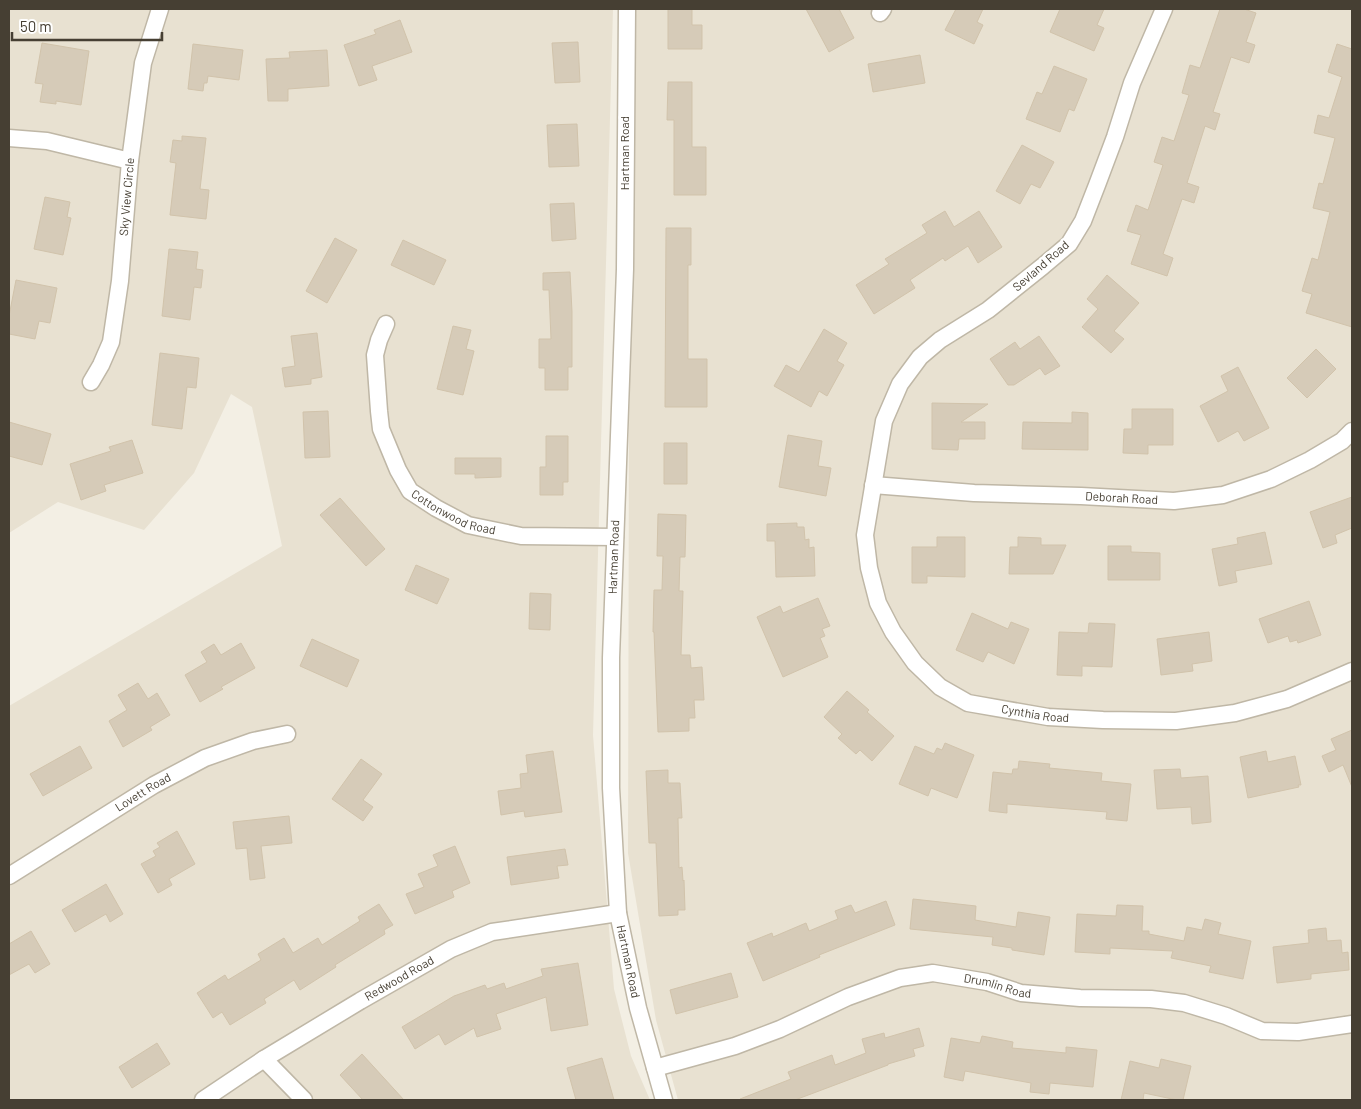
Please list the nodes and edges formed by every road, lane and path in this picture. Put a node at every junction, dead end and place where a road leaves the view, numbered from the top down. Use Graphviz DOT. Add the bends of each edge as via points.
graph roads {
  1 [pos="160,9"];
  2 [pos="628,9"];
  3 [pos="1164,9"];
  4 [pos="9,138"];
  5 [pos="130,161"];
  6 [pos="386,324"];
  7 [pos="91,382"];
  8 [pos="1352,430"];
  9 [pos="873,485"];
  10 [pos="615,537"];
  11 [pos="1352,671"];
  12 [pos="287,734"];
  13 [pos="9,876"];
  14 [pos="618,913"];
  15 [pos="1352,1024"];
  16 [pos="264,1059"];
  17 [pos="656,1068"];
  18 [pos="203,1100"];
  19 [pos="304,1100"];
  20 [pos="664,1100"];
  1 -- 5 [label="street, Sky View Circle" via="142,63"];
  2 -- 10 [label="street, Hartman Road"];
  3 -- 9 [label="street, Sevland Road" via="1132,83 1098,185 1069,244 988,310 940,340 920,357 900,384 884,421"];
  4 -- 5 [label="street" via="47,141"];
  5 -- 7 [label="street, Sky View Circle" via="120,281 110,342"];
  6 -- 10 [label="street, Cottonwood Road" via="376,355 381,429 410,491 468,525 521,536"];
  8 -- 9 [label="street, Deborah Road" via="1342,441 1271,479 1223,495 1174,501 974,493"];
  9 -- 11 [label="street, Cynthia Road" via="865,535 878,603 915,663 940,687 968,703 1048,717 1176,721 1235,713 1287,699"];
  10 -- 14 [label="street, Hartman Road" via="610,788"];
  12 -- 13 [label="street, Lovett Road" via="253,741 205,758 154,785"];
  14 -- 16 [label="street, Redwood Road" via="492,932 452,949"];
  14 -- 17 [label="street, Hartman Road" via="638,1008"];
  15 -- 17 [label="street, Drumlin Road" via="1298,1032 1262,1031 1184,1003 1021,993 987,982 933,973 900,978 848,997 771,1033"];
  16 -- 18 [label="street, Redwood Road"];
  16 -- 19 [label="street"];
  17 -- 20 [label="street, Hartman Road"];
}
